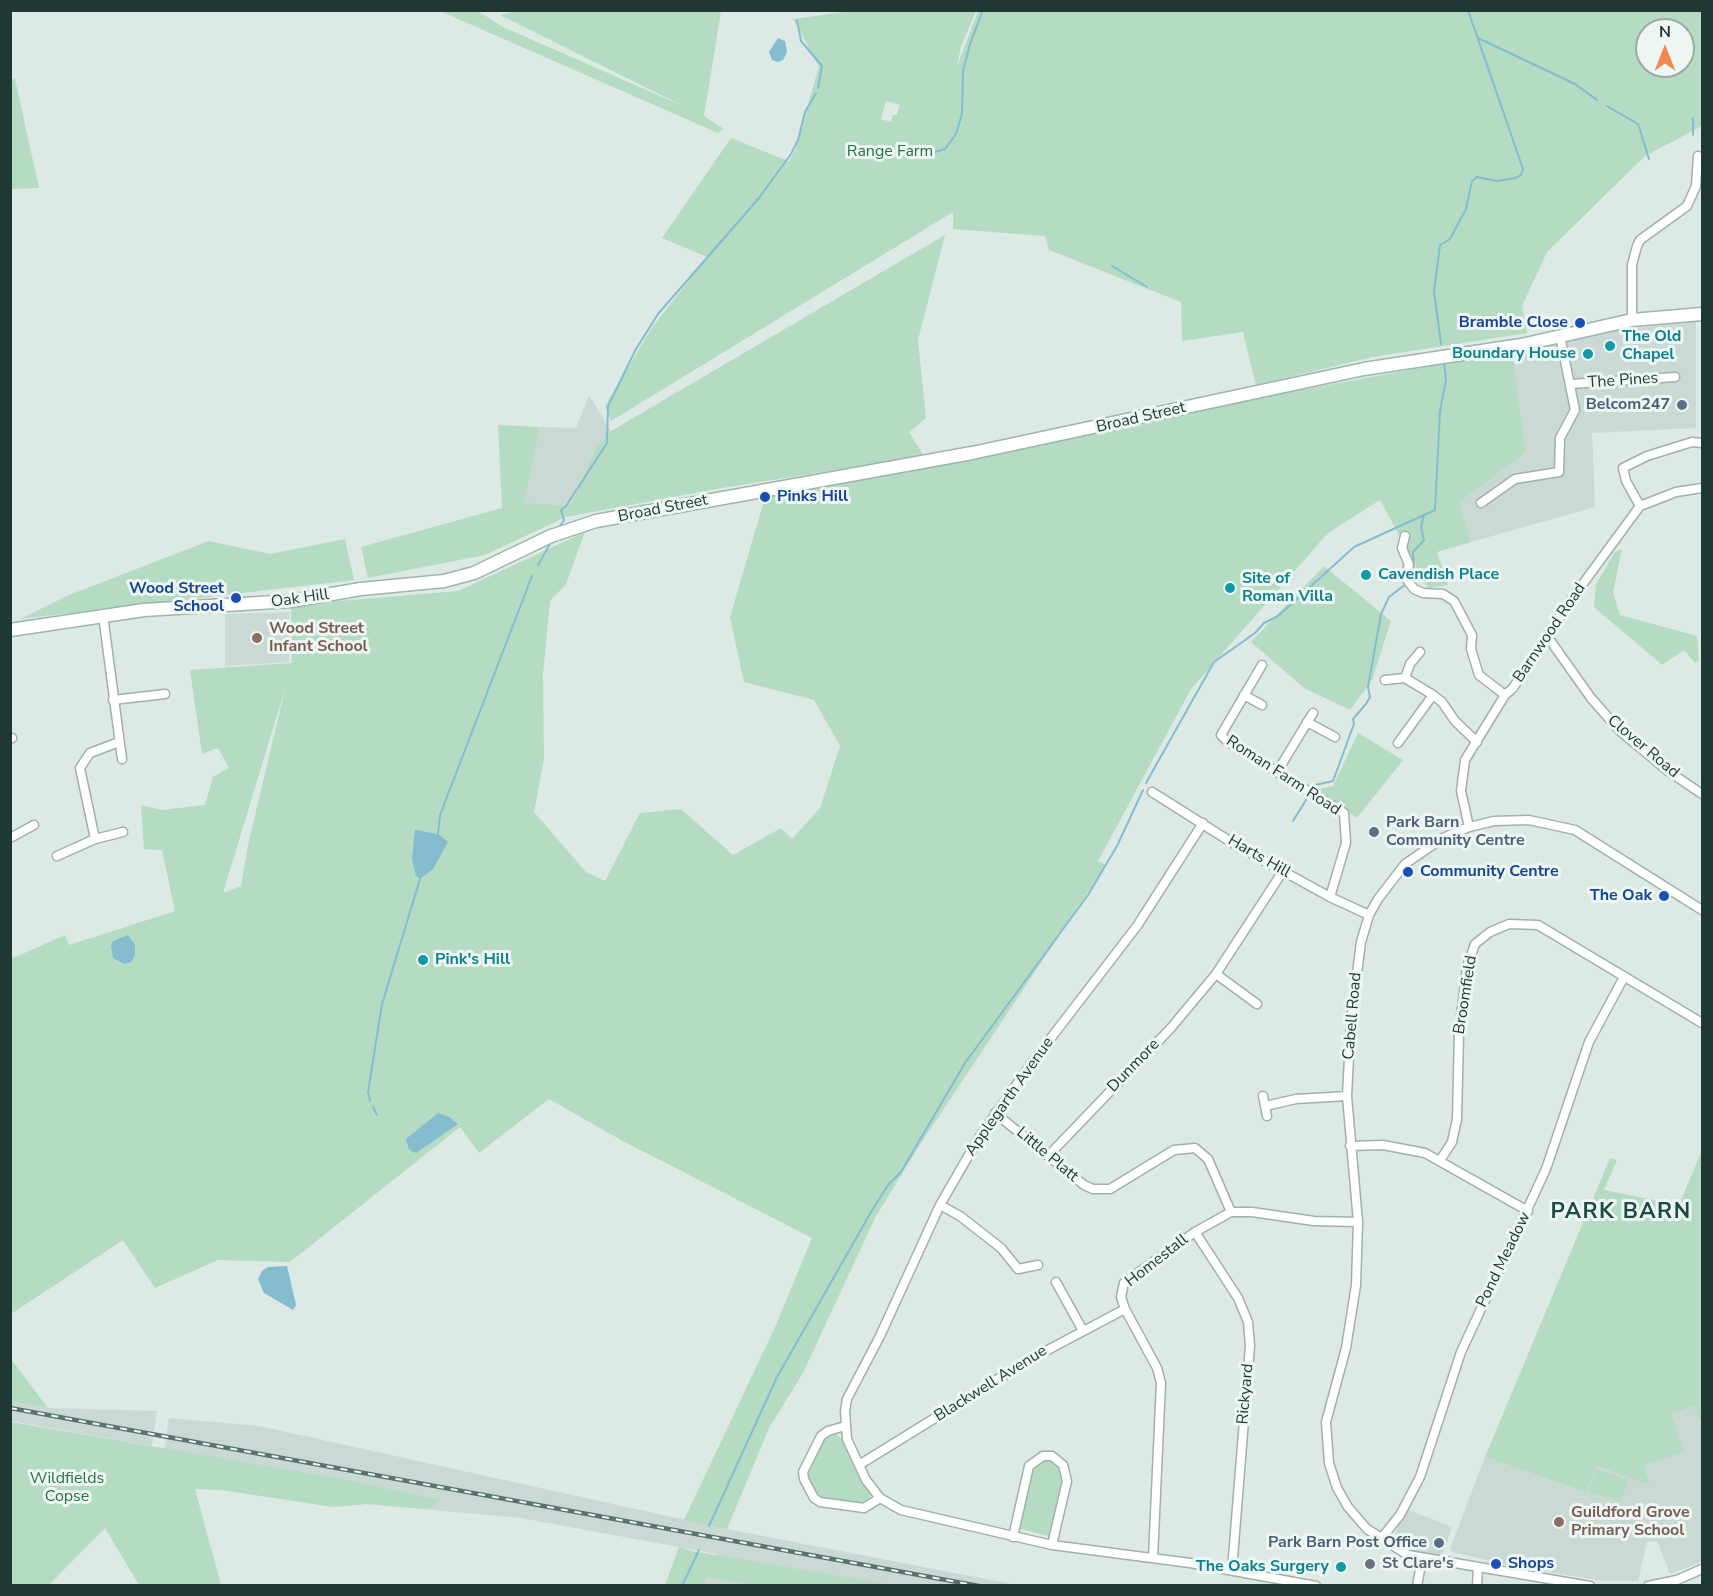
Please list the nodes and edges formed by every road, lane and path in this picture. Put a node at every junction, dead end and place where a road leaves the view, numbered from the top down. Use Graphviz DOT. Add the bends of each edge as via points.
graph roads {
  1 [pos="1698,156"];
  2 [pos="1702,314"];
  3 [pos="1632,320"];
  4 [pos="1560,336"];
  5 [pos="1675,377"];
  6 [pos="1571,384"];
  7 [pos="1702,443"];
  8 [pos="1702,488"];
  9 [pos="1480,503"];
  10 [pos="1640,506"];
  11 [pos="579,526"];
  12 [pos="1404,536"];
  13 [pos="103,615"];
  14 [pos="10,630"];
  15 [pos="1547,636"];
  16 [pos="1420,652"];
  17 [pos="1262,665"];
  18 [pos="1405,678"];
  19 [pos="1385,680"];
  20 [pos="165,694"];
  21 [pos="1244,695"];
  22 [pos="1433,695"];
  23 [pos="1505,695"];
  24 [pos="113,700"];
  25 [pos="1262,705"];
  26 [pos="1313,713"];
  27 [pos="1307,722"];
  28 [pos="1335,737"];
  29 [pos="119,741"];
  30 [pos="1477,741"];
  31 [pos="1398,743"];
  32 [pos="122,759"];
  33 [pos="1277,772"];
  34 [pos="1152,792"];
  35 [pos="1702,794"];
  36 [pos="1203,822"];
  37 [pos="34,825"];
  38 [pos="1469,827"];
  39 [pos="123,832"];
  40 [pos="10,838"];
  41 [pos="95,839"];
  42 [pos="57,856"];
  43 [pos="1283,871"];
  44 [pos="1330,897"];
  45 [pos="1702,910"];
  46 [pos="1369,915"];
  47 [pos="1216,974"];
  48 [pos="1624,977"];
  49 [pos="1259,1005"];
  50 [pos="1702,1023"];
  51 [pos="1263,1096"];
  52 [pos="1347,1096"];
  53 [pos="995,1113"];
  54 [pos="1350,1146"];
  55 [pos="1049,1155"];
  56 [pos="1441,1159"];
  57 [pos="940,1205"];
  58 [pos="1528,1210"];
  59 [pos="1231,1212"];
  60 [pos="1358,1222"];
  61 [pos="1195,1232"];
  62 [pos="1038,1265"];
  63 [pos="1018,1269"];
  64 [pos="1012,1279"];
  65 [pos="1056,1282"];
  66 [pos="1125,1309"];
  67 [pos="1082,1329"];
  68 [pos="845,1426"];
  69 [pos="859,1465"];
  70 [pos="880,1498"];
  71 [pos="1013,1537"];
  72 [pos="1380,1540"];
  73 [pos="1052,1545"];
  74 [pos="1153,1558"];
  75 [pos="1422,1559"];
  76 [pos="1478,1568"];
  77 [pos="1702,1569"];
  78 [pos="1232,1570"];
  79 [pos="1688,1581"];
  80 [pos="1316,1586"];
  81 [pos="1417,1586"];
  82 [pos="1477,1586"];
  83 [pos="1590,1586"];
  84 [pos="1648,1586"];
  1 -- 3 [label="street" via="1696,186 1687,206 1637,246 1632,265"];
  2 -- 3 [label="street, Broad Street"];
  3 -- 4 [label="street, Broad Street"];
  4 -- 6 [label="street, The Pines"];
  4 -- 11 [label="street, Broad Street" via="1266,388 972,453"];
  5 -- 6 [label="street, The Pines"];
  6 -- 9 [label="street, The Pines" via="1575,410 1560,438 1559,472 1515,479"];
  7 -- 10 [label="street" via="1692,442 1647,456 1623,468"];
  8 -- 10 [label="street, Barnwood Road" via="1676,492"];
  10 -- 15 [label="street, Barnwood Road"];
  11 -- 13 [label="street, Oak Hill" via="474,573 444,581 291,601"];
  12 -- 23 [label="street" via="1402,548 1409,565 1405,577 1414,589 1443,594 1454,601 1472,635 1471,649 1479,675"];
  13 -- 14 [label="street, Oak Hill"];
  13 -- 24 [label="street"];
  15 -- 23 [label="street, Barnwood Road"];
  15 -- 35 [label="street, Clover Road" via="1620,731"];
  16 -- 18 [label="street"];
  17 -- 21 [label="street, Roman Farm Road"];
  18 -- 19 [label="street"];
  18 -- 22 [label="street"];
  20 -- 24 [label="street"];
  21 -- 25 [label="street"];
  21 -- 33 [label="street, Roman Farm Road" via="1221,735"];
  22 -- 30 [label="street"];
  22 -- 31 [label="street"];
  23 -- 30 [label="street, Barnwood Road"];
  24 -- 29 [label="street"];
  26 -- 27 [label="street"];
  27 -- 28 [label="street"];
  27 -- 33 [label="street"];
  29 -- 32 [label="street"];
  29 -- 41 [label="street" via="85,756 80,768"];
  30 -- 38 [label="street, Barnwood Road" via="1462,767"];
  33 -- 44 [label="street, Roman Farm Road" via="1344,813 1346,843"];
  34 -- 36 [label="street, Harts Hill"];
  36 -- 43 [label="street, Harts Hill"];
  36 -- 53 [label="street, Applegarth Avenue" via="1137,926"];
  37 -- 40 [label="street"];
  38 -- 45 [label="street, Cabell Road" via="1519,819 1569,828"];
  38 -- 46 [label="street, Cabell Road" via="1435,842 1405,864"];
  39 -- 41 [label="street"];
  41 -- 42 [label="street"];
  43 -- 44 [label="street, Harts Hill"];
  43 -- 47 [label="street, Dunmore"];
  44 -- 46 [label="street, Harts Hill"];
  46 -- 52 [label="street, Cabell Road" via="1355,980"];
  47 -- 49 [label="street"];
  47 -- 55 [label="street, Dunmore" via="1170,1029"];
  48 -- 50 [label="street, Broomfield"];
  48 -- 56 [label="street, Broomfield" via="1538,925 1509,924 1475,944 1467,967 1459,1033 1457,1119 1452,1142"];
  48 -- 58 [label="street, Pond Meadow" via="1589,1042"];
  51 -- 52 [label="street" via="1266,1111 1296,1099"];
  52 -- 54 [label="street, Cabell Road"];
  53 -- 55 [label="street, Little Platt"];
  53 -- 57 [label="street, Applegarth Avenue"];
  54 -- 56 [label="street" via="1410,1148"];
  54 -- 60 [label="street, Cabell Road"];
  55 -- 59 [label="street, Little Platt" via="1084,1185 1110,1190 1174,1150 1195,1148 1208,1159"];
  56 -- 58 [label="street"];
  57 -- 63 [label="street" via="1001,1248"];
  57 -- 68 [label="street, Applegarth Avenue" via="847,1399"];
  58 -- 72 [label="street, Pond Meadow" via="1461,1352 1420,1477 1400,1515"];
  59 -- 60 [label="street"];
  59 -- 61 [label="street, Homestall"];
  60 -- 72 [label="street, Cabell Road" via="1353,1309 1326,1422 1329,1463 1348,1507"];
  61 -- 66 [label="street, Homestall" via="1124,1283 1121,1297"];
  61 -- 78 [label="street, Rickyard" via="1238,1298 1248,1322 1250,1346"];
  62 -- 63 [label="street"];
  63 -- 64 [label="street"];
  65 -- 67 [label="street"];
  66 -- 67 [label="street, Blackwell Avenue"];
  66 -- 74 [label="street, Homestall" via="1161,1383"];
  67 -- 69 [label="street, Blackwell Avenue"];
  68 -- 69 [label="street, Applegarth Avenue"];
  68 -- 70 [label="street" via="821,1436 803,1472 804,1479 820,1502 864,1508"];
  69 -- 70 [label="street, Applegarth Avenue"];
  70 -- 71 [label="street" via="901,1509"];
  71 -- 73 [label="street"];
  71 -- 73 [label="street" via="1029,1466 1052,1455 1063,1465 1066,1481"];
  72 -- 75 [label="street"];
  73 -- 74 [label="street"];
  74 -- 78 [label="street"];
  75 -- 76 [label="street"];
  75 -- 81 [label="street"];
  76 -- 82 [label="street"];
  76 -- 83 [label="street"];
  77 -- 79 [label="street"];
  78 -- 80 [label="street"];
  79 -- 84 [label="street"];
}
